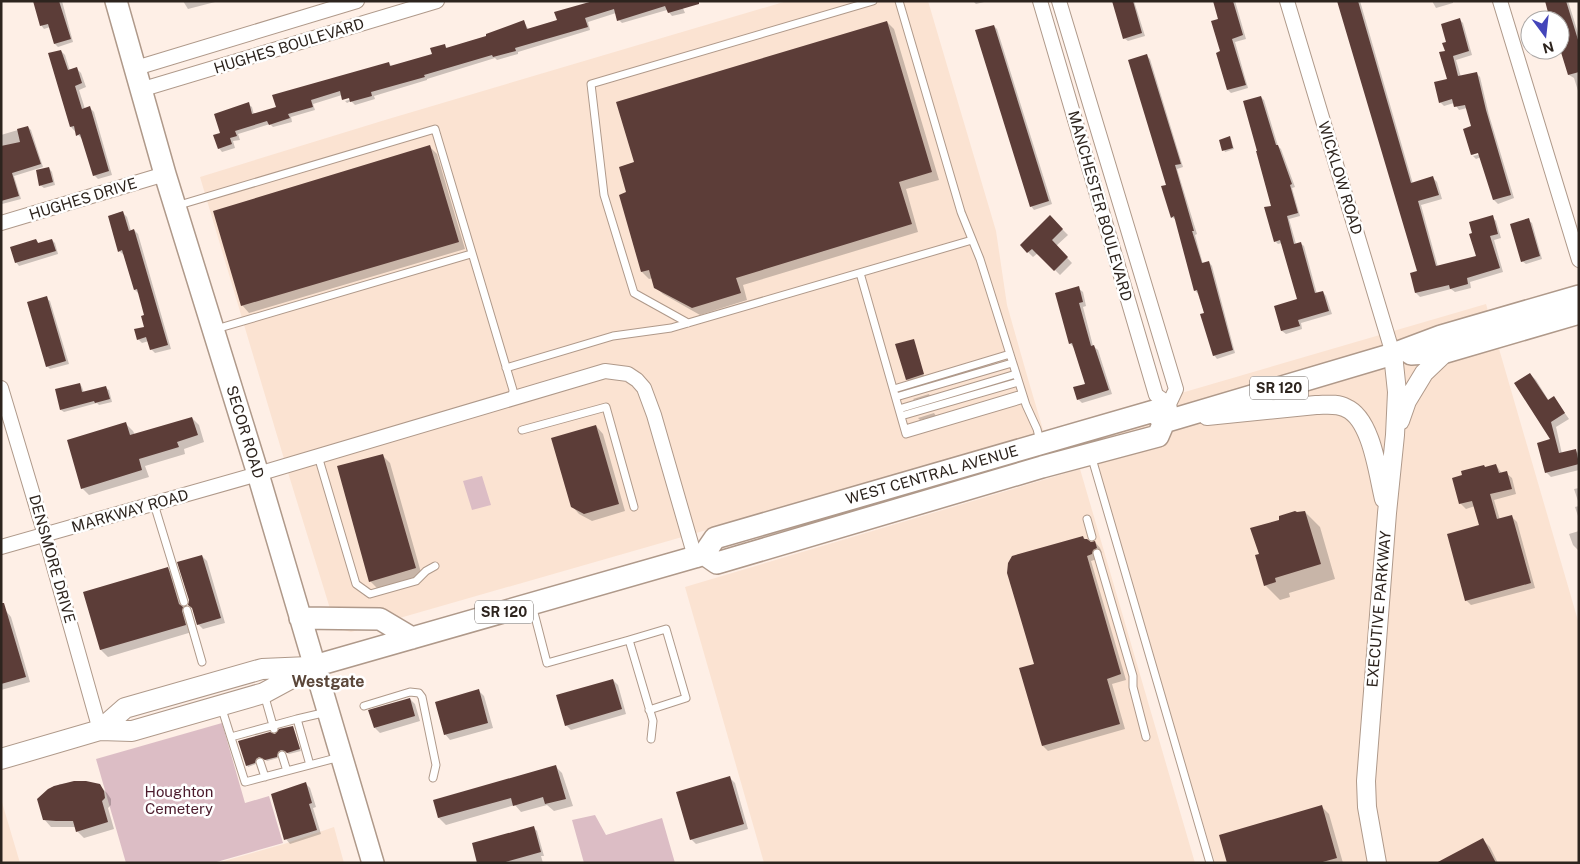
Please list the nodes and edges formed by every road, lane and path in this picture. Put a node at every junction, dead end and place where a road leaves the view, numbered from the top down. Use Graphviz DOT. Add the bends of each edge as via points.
graph roads {
  1 [pos="116,1"];
  2 [pos="357,1"];
  3 [pos="437,1"];
  4 [pos="873,1"];
  5 [pos="899,1"];
  6 [pos="1040,1"];
  7 [pos="1059,1"];
  8 [pos="1287,1"];
  9 [pos="1500,1"];
  10 [pos="136,68"];
  11 [pos="140,90"];
  12 [pos="165,174"];
  13 [pos="176,206"];
  14 [pos="1,223"];
  15 [pos="972,240"];
  16 [pos="471,254"];
  17 [pos="1579,260"];
  18 [pos="860,272"];
  19 [pos="1577,308"];
  20 [pos="688,323"];
  21 [pos="214,330"];
  22 [pos="1446,352"];
  23 [pos="1010,354"];
  24 [pos="1393,354"];
  25 [pos="1012,363"];
  26 [pos="506,368"];
  27 [pos="1016,374"];
  28 [pos="1018,382"];
  29 [pos="1,388"];
  30 [pos="894,389"];
  31 [pos="1023,396"];
  32 [pos="896,398"];
  33 [pos="512,399"];
  34 [pos="900,413"];
  35 [pos="1168,415"];
  36 [pos="522,430"];
  37 [pos="1395,435"];
  38 [pos="1040,444"];
  39 [pos="1091,454"];
  40 [pos="318,456"];
  41 [pos="258,474"];
  42 [pos="930,500"];
  43 [pos="154,504"];
  44 [pos="634,507"];
  45 [pos="1387,512"];
  46 [pos="1087,519"];
  47 [pos="45,535"];
  48 [pos="1092,537"];
  49 [pos="1,548"];
  50 [pos="1097,553"];
  51 [pos="699,555"];
  52 [pos="435,566"];
  53 [pos="184,602"];
  54 [pos="532,604"];
  55 [pos="187,610"];
  56 [pos="300,618"];
  57 [pos="412,638"];
  58 [pos="629,640"];
  59 [pos="202,662"];
  60 [pos="314,666"];
  61 [pos="264,693"];
  62 [pos="221,705"];
  63 [pos="364,706"];
  64 [pos="649,710"];
  65 [pos="328,712"];
  66 [pos="297,719"];
  67 [pos="274,727"];
  68 [pos="100,730"];
  69 [pos="1146,736"];
  70 [pos="231,737"];
  71 [pos="652,739"];
  72 [pos="282,755"];
  73 [pos="341,757"];
  74 [pos="1,759"];
  75 [pos="260,762"];
  76 [pos="310,765"];
  77 [pos="287,772"];
  78 [pos="265,777"];
  79 [pos="433,778"];
  80 [pos="373,863"];
  81 [pos="1210,863"];
  82 [pos="1378,863"];
  1 -- 10 [label="main road, SECOR ROAD"];
  2 -- 10 [label="street, HUGHES BOULEVARD"];
  3 -- 11 [label="street, HUGHES BOULEVARD"];
  4 -- 20 [label="lane" via="591,84 604,194 634,293"];
  5 -- 15 [label="lane"];
  6 -- 35 [label="street, MANCHESTER BOULEVARD" via="1156,395"];
  7 -- 35 [label="street, MANCHESTER BOULEVARD" via="1176,389"];
  8 -- 24 [label="street, WICKLOW ROAD"];
  9 -- 17 [label="street"];
  10 -- 11 [label="main road, SECOR ROAD"];
  11 -- 12 [label="main road, SECOR ROAD"];
  12 -- 13 [label="main road, SECOR ROAD"];
  12 -- 14 [label="street, HUGHES DRIVE"];
  13 -- 16 [label="lane" via="434,129"];
  13 -- 21 [label="main road, SECOR ROAD"];
  15 -- 18 [label="lane"];
  15 -- 23 [label="lane"];
  16 -- 21 [label="lane"];
  16 -- 26 [label="lane"];
  18 -- 20 [label="lane"];
  18 -- 30 [label="lane"];
  19 -- 22 [label="main road, SR 120"];
  19 -- 24 [label="main road, SR 120" via="1441,336"];
  20 -- 26 [label="lane" via="613,336"];
  21 -- 41 [label="main road, SECOR ROAD"];
  22 -- 24 [label="main road, SR 120"];
  22 -- 37 [label="street" via="1424,373 1407,401"];
  23 -- 25 [label="lane"];
  23 -- 30 [label="lane"];
  24 -- 35 [label="main road, SR 120"];
  24 -- 37 [label="street, EXECUTIVE PARKWAY" via="1397,392"];
  25 -- 27 [label="lane"];
  25 -- 32 [label="lane"];
  26 -- 33 [label="lane" via="513,390"];
  27 -- 28 [label="lane"];
  27 -- 34 [label="lane"];
  28 -- 31 [label="lane"];
  28 -- 34 [label="lane"];
  29 -- 47 [label="street, DENSMORE DRIVE"];
  30 -- 32 [label="lane"];
  31 -- 34 [label="lane" via="906,434"];
  31 -- 38 [label="lane"];
  32 -- 34 [label="lane"];
  33 -- 40 [label="street, MARKWAY ROAD"];
  33 -- 51 [label="street, MARKWAY ROAD" via="605,371 628,374 637,380 650,402"];
  35 -- 38 [label="main road, WEST CENTRAL AVENUE" via="1154,411"];
  35 -- 39 [label="main road, WEST CENTRAL AVENUE" via="1158,436"];
  35 -- 45 [label="street" via="1333,404 1347,408 1358,416 1366,431"];
  36 -- 44 [label="lane" via="606,407"];
  37 -- 45 [label="street, EXECUTIVE PARKWAY"];
  38 -- 42 [label="main road" via="1038,458 934,488"];
  38 -- 51 [label="main road, WEST CENTRAL AVENUE" via="715,538"];
  39 -- 42 [label="main road, WEST CENTRAL AVENUE"];
  39 -- 81 [label="lane"];
  40 -- 41 [label="street, MARKWAY ROAD"];
  40 -- 52 [label="lane" via="356,584 370,594 416,581"];
  41 -- 43 [label="street, MARKWAY ROAD"];
  41 -- 56 [label="main road, SECOR ROAD"];
  42 -- 51 [label="main road, WEST CENTRAL AVENUE" via="717,564"];
  43 -- 47 [label="street, MARKWAY ROAD"];
  43 -- 53 [label="lane"];
  45 -- 82 [label="street, EXECUTIVE PARKWAY" via="1366,781 1367,807"];
  46 -- 48 [label="lane"];
  47 -- 49 [label="street, MARKWAY ROAD"];
  47 -- 68 [label="street, DENSMORE DRIVE"];
  50 -- 69 [label="lane" via="1133,676"];
  51 -- 54 [label="main road, SR 120"];
  54 -- 57 [label="main road, SR 120"];
  54 -- 58 [label="lane" via="547,663"];
  55 -- 59 [label="lane"];
  56 -- 57 [label="main road" via="380,620"];
  56 -- 60 [label="main road, SECOR ROAD"];
  57 -- 60 [label="main road, SR 120"];
  58 -- 64 [label="lane"];
  58 -- 64 [label="lane" via="666,629 686,698"];
  60 -- 61 [label="main road, SR 120"];
  60 -- 65 [label="main road, SECOR ROAD"];
  60 -- 68 [label="main road, SR 120" via="262,669 125,708"];
  61 -- 62 [label="main road, SR 120"];
  61 -- 67 [label="lane"];
  62 -- 68 [label="main road, SR 120" via="132,731"];
  62 -- 70 [label="lane"];
  63 -- 79 [label="lane" via="410,692 422,697 436,765"];
  64 -- 71 [label="lane"];
  65 -- 66 [label="lane"];
  65 -- 73 [label="main road, SECOR ROAD"];
  66 -- 67 [label="lane"];
  66 -- 76 [label="lane"];
  67 -- 70 [label="lane"];
  68 -- 74 [label="main road, SR 120"];
  70 -- 78 [label="lane" via="245,782"];
  72 -- 77 [label="lane"];
  73 -- 76 [label="lane"];
  73 -- 80 [label="main road, SECOR ROAD"];
  75 -- 78 [label="lane"];
  76 -- 77 [label="lane"];
  77 -- 78 [label="lane"];
}
